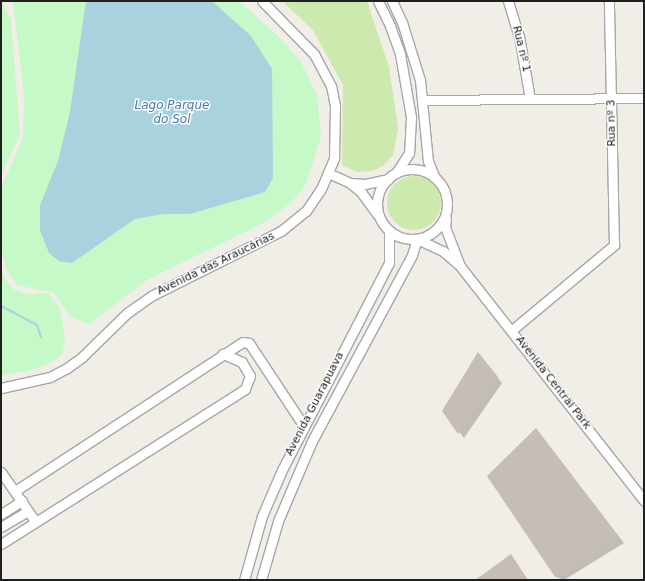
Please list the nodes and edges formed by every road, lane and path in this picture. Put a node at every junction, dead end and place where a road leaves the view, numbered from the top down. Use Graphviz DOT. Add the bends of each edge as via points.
graph roads {
  1 [pos="262,1"];
  2 [pos="378,1"];
  3 [pos="392,1"];
  4 [pos="508,1"];
  5 [pos="609,1"];
  6 [pos="612,98"];
  7 [pos="644,98"];
  8 [pos="530,99"];
  9 [pos="423,100"];
  10 [pos="328,173"];
  11 [pos="392,176"];
  12 [pos="436,178"];
  13 [pos="350,183"];
  14 [pos="446,214"];
  15 [pos="378,215"];
  16 [pos="390,232"];
  17 [pos="417,239"];
  18 [pos="460,266"];
  19 [pos="512,330"];
  20 [pos="224,354"];
  21 [pos="1,388"];
  22 [pos="303,425"];
  23 [pos="1,472"];
  24 [pos="15,491"];
  25 [pos="644,501"];
  26 [pos="22,502"];
  27 [pos="28,511"];
  28 [pos="1,514"];
  29 [pos="35,521"];
  30 [pos="1,527"];
  31 [pos="1,544"];
  32 [pos="244,580"];
  33 [pos="261,580"];
  1 -- 10 [label="street, Avenida das Araucárias" via="301,38 325,71 335,106 334,158"];
  2 -- 11 [label="street" via="400,54 411,118 409,153"];
  3 -- 9 [label="street" via="402,22 420,80"];
  4 -- 8 [label="street, Rua nº 1" via="519,36"];
  5 -- 6 [label="street, Rua nº 3"];
  6 -- 7 [label="street"];
  6 -- 8 [label="street"];
  6 -- 19 [label="street, Rua nº 3" via="614,245"];
  8 -- 9 [label="street"];
  9 -- 12 [label="street" via="427,157"];
  10 -- 13 [label="street"];
  10 -- 21 [label="street, Avenida das Araucárias" via="321,190 306,211 281,231 153,295 127,313 67,368 38,381"];
  11 -- 12 [label="street" via="416,169"];
  11 -- 13 [label="street" via="365,184"];
  11 -- 15 [label="street" via="378,195"];
  12 -- 14 [label="street" via="446,194"];
  13 -- 15 [label="street" via="361,192"];
  14 -- 17 [label="street" via="435,231"];
  14 -- 18 [label="street" via="445,227"];
  15 -- 16 [label="street"];
  16 -- 17 [label="street" via="403,238"];
  16 -- 22 [label="street, Avenida Guarapuava" via="389,263"];
  17 -- 18 [label="street" via="443,251"];
  17 -- 33 [label="street, Avenida Guarapuava" via="412,255 312,441 278,521"];
  18 -- 19 [label="street, Avenida Central Park"];
  19 -- 25 [label="street, Avenida Central Park"];
  20 -- 22 [label="street" via="243,342 249,343"];
  20 -- 24 [label="street"];
  20 -- 29 [label="street" via="242,362 250,376 245,389"];
  22 -- 32 [label="street, Avenida Guarapuava" via="262,516"];
  23 -- 24 [label="street"];
  24 -- 26 [label="street"];
  26 -- 27 [label="street"];
  26 -- 28 [label="street"];
  27 -- 29 [label="street"];
  27 -- 30 [label="street"];
  29 -- 31 [label="street"];
}
